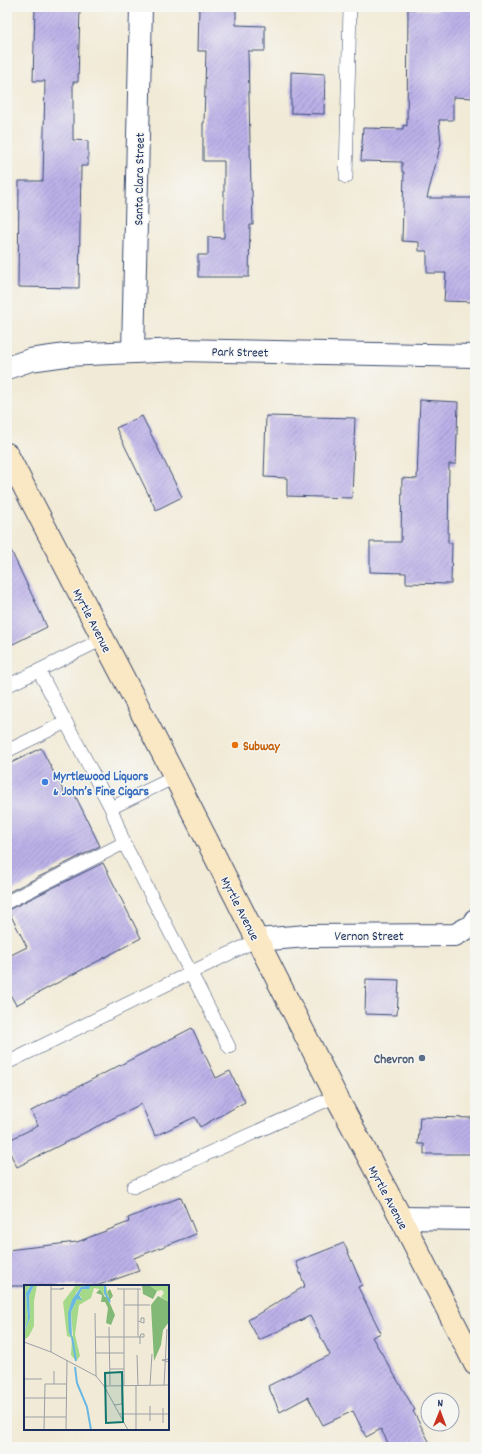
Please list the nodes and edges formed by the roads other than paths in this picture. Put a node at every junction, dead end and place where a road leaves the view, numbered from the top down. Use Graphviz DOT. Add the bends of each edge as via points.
graph roads {
  1 [pos="141,7"];
  2 [pos="350,7"];
  3 [pos="346,177"];
  4 [pos="133,352"];
  5 [pos="475,356"];
  6 [pos="7,368"];
  7 [pos="7,454"];
  8 [pos="104,640"];
  9 [pos="39,671"];
  10 [pos="7,686"];
  11 [pos="66,722"];
  12 [pos="7,751"];
  13 [pos="175,777"];
  14 [pos="111,808"];
  15 [pos="124,843"];
  16 [pos="7,902"];
  17 [pos="475,920"];
  18 [pos="257,940"];
  19 [pos="191,973"];
  20 [pos="229,1047"];
  21 [pos="7,1063"];
  22 [pos="336,1096"];
  23 [pos="133,1187"];
  24 [pos="401,1218"];
  25 [pos="475,1219"];
  26 [pos="475,1364"];
  1 -- 4 [label="street, Santa Clara Street"];
  2 -- 3 [label="lane"];
  4 -- 5 [label="street, Park Street" via="180,350"];
  4 -- 6 [label="street, Park Street" via="66,355 30,360"];
  7 -- 8 [label="main road, Myrtle Avenue"];
  8 -- 9 [label="lane"];
  8 -- 13 [label="main road, Myrtle Avenue"];
  9 -- 10 [label="lane"];
  9 -- 11 [label="lane"];
  11 -- 12 [label="lane"];
  11 -- 14 [label="lane"];
  13 -- 14 [label="lane"];
  13 -- 18 [label="main road, Myrtle Avenue"];
  14 -- 15 [label="lane"];
  15 -- 16 [label="lane"];
  15 -- 19 [label="lane"];
  17 -- 18 [label="street, Vernon Street" via="473,925 456,935 307,936"];
  18 -- 19 [label="lane"];
  18 -- 22 [label="main road, Myrtle Avenue"];
  19 -- 20 [label="lane"];
  19 -- 21 [label="lane"];
  22 -- 23 [label="lane"];
  22 -- 24 [label="main road, Myrtle Avenue"];
  24 -- 25 [label="street"];
  24 -- 26 [label="main road, Myrtle Avenue"];
}
